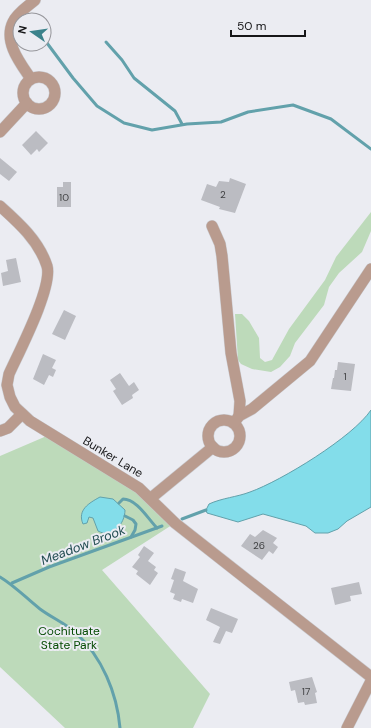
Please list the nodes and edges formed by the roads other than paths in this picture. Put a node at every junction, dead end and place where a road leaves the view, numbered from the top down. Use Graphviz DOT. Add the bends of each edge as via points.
graph roads {
  1 [pos="35,0"];
  2 [pos="31,79"];
  3 [pos="27,103"];
  4 [pos="0,132"];
  5 [pos="0,206"];
  6 [pos="212,226"];
  7 [pos="371,269"];
  8 [pos="3,388"];
  9 [pos="22,414"];
  10 [pos="236,419"];
  11 [pos="0,431"];
  12 [pos="213,447"];
  13 [pos="151,498"];
  14 [pos="371,677"];
  15 [pos="371,681"];
  16 [pos="347,728"];
  1 -- 2 [label="street" via="12,23 10,32 13,49"];
  2 -- 3 [label="street" via="24,93"];
  2 -- 3 [label="street" via="48,79 54,86 55,96 46,107 36,108"];
  3 -- 4 [label="street"];
  5 -- 8 [label="street, Bunker Lane" via="36,243 47,267 46,287 39,308"];
  6 -- 10 [label="street" via="222,256 232,360 240,401"];
  7 -- 10 [label="street" via="310,361"];
  8 -- 9 [label="street, Bunker Lane"];
  9 -- 11 [label="street" via="8,428"];
  9 -- 13 [label="street, Bunker Lane" via="50,435 128,480"];
  10 -- 12 [label="street" via="221,420 210,428 208,438"];
  10 -- 12 [label="street" via="240,439 236,447 224,452"];
  12 -- 13 [label="street"];
  13 -- 14 [label="street, Bunker Lane" via="175,523"];
  15 -- 16 [label="street"];
}
